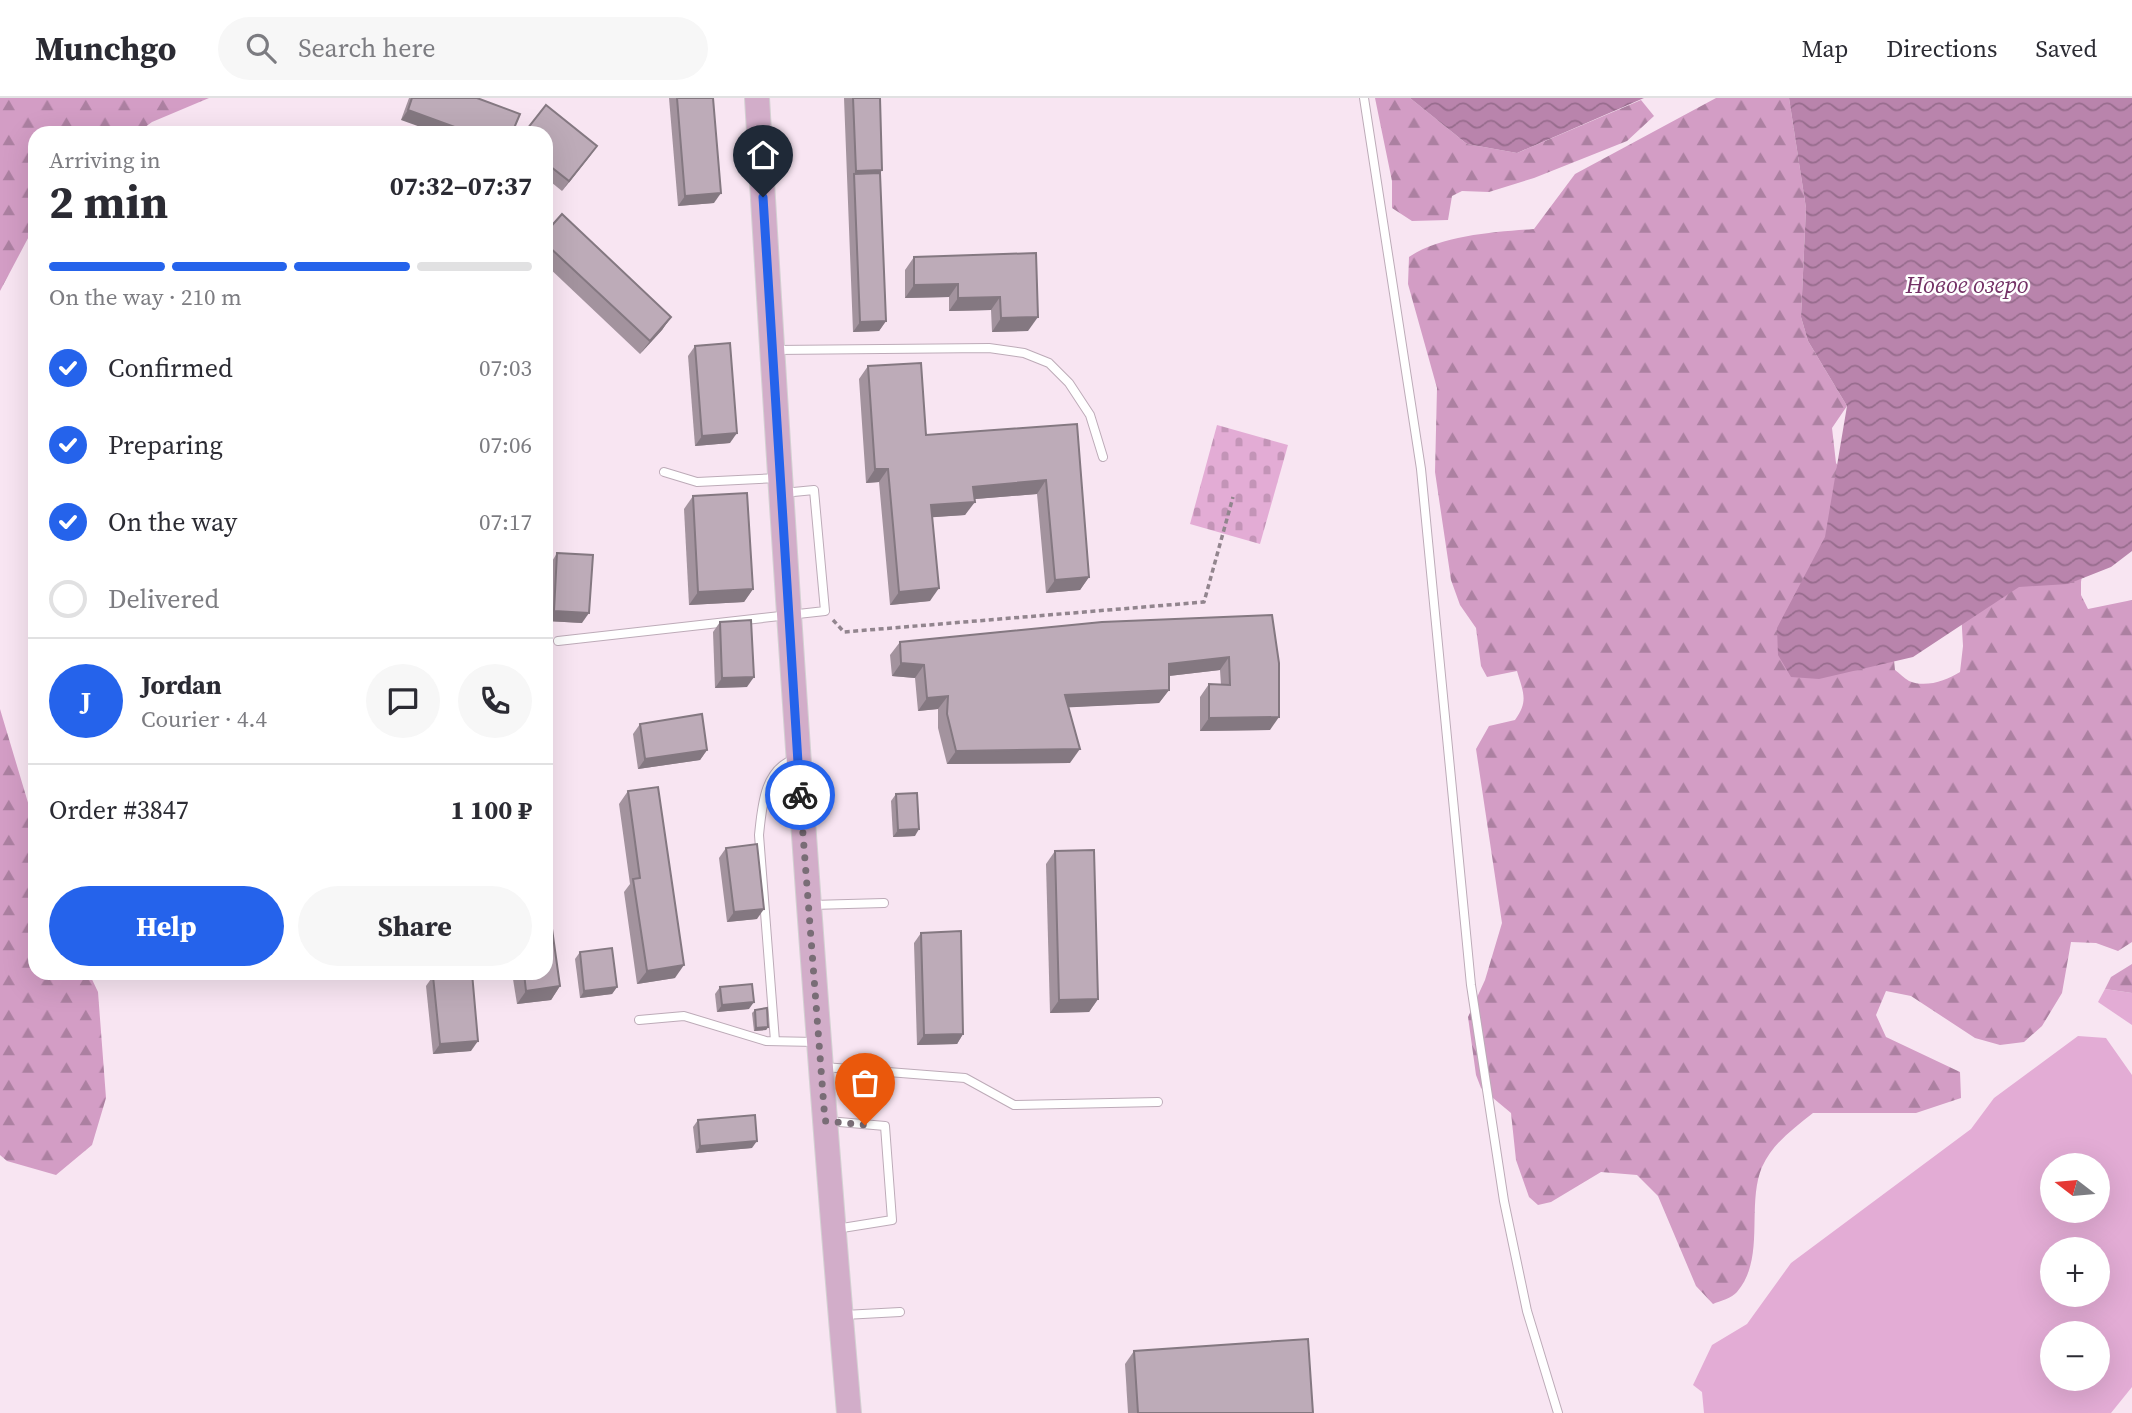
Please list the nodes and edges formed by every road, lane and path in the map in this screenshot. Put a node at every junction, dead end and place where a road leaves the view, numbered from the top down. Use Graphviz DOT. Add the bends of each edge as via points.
graph roads {
  1 [pos="757,98"];
  2 [pos="1364,98"];
  3 [pos="772,350"];
  4 [pos="1103,457"];
  5 [pos="664,472"];
  6 [pos="780,486"];
  7 [pos="1233,497"];
  8 [pos="825,611"];
  9 [pos="788,615"];
  10 [pos="558,641"];
  11 [pos="798,758"];
  12 [pos="884,903"];
  13 [pos="809,905"];
  14 [pos="639,1020"];
  15 [pos="775,1041"];
  16 [pos="819,1042"];
  17 [pos="821,1067"];
  18 [pos="1158,1102"];
  19 [pos="825,1121"];
  20 [pos="833,1229"];
  21 [pos="900,1312"];
  22 [pos="841,1315"];
  23 [pos="849,1413"];
  24 [pos="1558,1413"];
  1 -- 3 [label="main road"];
  2 -- 24 [label="lane" via="1421,469 1471,985 1504,1201 1528,1311"];
  3 -- 4 [label="lane" via="989,348 1024,353 1049,363 1069,383 1090,415"];
  3 -- 6 [label="main road"];
  5 -- 6 [label="lane" via="697,482"];
  6 -- 8 [label="lane" via="814,490"];
  6 -- 9 [label="main road"];
  7 -- 8 [label="path" via="1204,602 844,632"];
  8 -- 9 [label="lane"];
  9 -- 10 [label="lane"];
  9 -- 11 [label="main road"];
  11 -- 13 [label="main road"];
  11 -- 15 [label="lane" via="785,762 769,782 761,815"];
  12 -- 13 [label="lane"];
  13 -- 16 [label="main road"];
  14 -- 15 [label="lane" via="684,1016"];
  15 -- 16 [label="lane"];
  16 -- 17 [label="main road"];
  17 -- 18 [label="lane" via="965,1078 1014,1105"];
  17 -- 19 [label="main road"];
  19 -- 20 [label="main road"];
  19 -- 20 [label="lane" via="885,1126 892,1220"];
  20 -- 22 [label="main road"];
  21 -- 22 [label="lane"];
  22 -- 23 [label="main road"];
}
